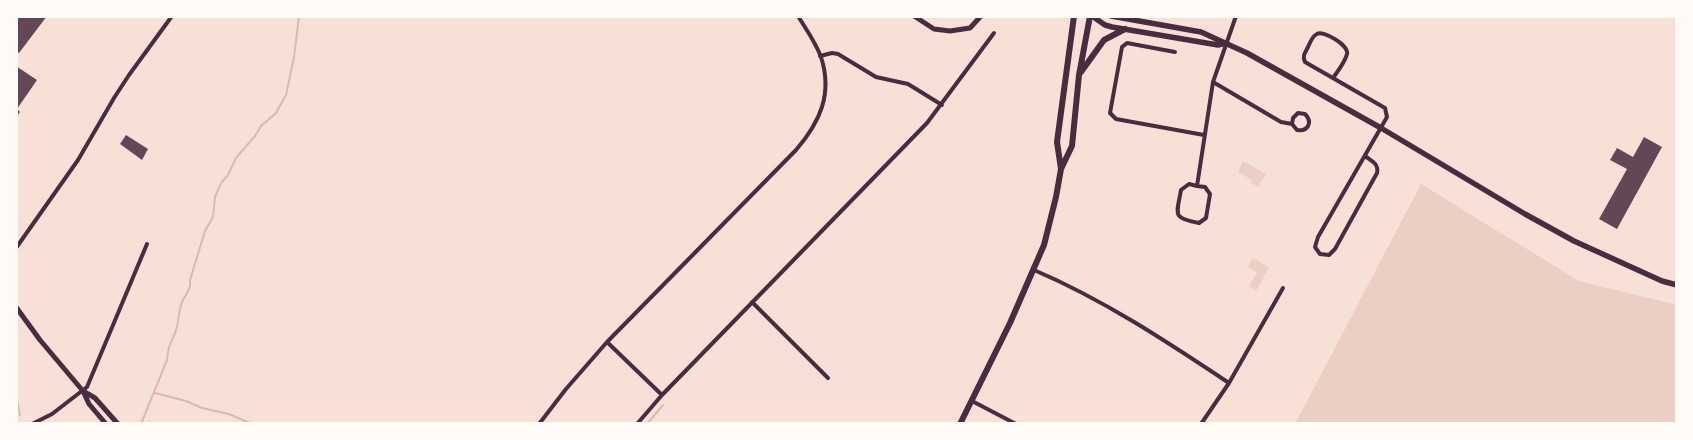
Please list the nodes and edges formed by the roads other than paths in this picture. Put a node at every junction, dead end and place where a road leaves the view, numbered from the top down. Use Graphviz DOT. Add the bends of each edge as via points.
graph roads {
  1 [pos="172,16"];
  2 [pos="798,16"];
  3 [pos="914,16"];
  4 [pos="981,16"];
  5 [pos="1074,16"];
  6 [pos="1091,16"];
  7 [pos="1111,16"];
  8 [pos="1236,16"];
  9 [pos="1125,29"];
  10 [pos="994,33"];
  11 [pos="1226,43"];
  12 [pos="1175,52"];
  13 [pos="820,56"];
  14 [pos="1079,75"];
  15 [pos="1334,78"];
  16 [pos="1213,82"];
  17 [pos="942,104"];
  18 [pos="1292,124"];
  19 [pos="1381,128"];
  20 [pos="1204,135"];
  21 [pos="1365,156"];
  22 [pos="1061,169"];
  23 [pos="1197,186"];
  24 [pos="147,244"];
  25 [pos="16,248"];
  26 [pos="1034,270"];
  27 [pos="1677,285"];
  28 [pos="1283,288"];
  29 [pos="752,302"];
  30 [pos="16,307"];
  31 [pos="608,342"];
  32 [pos="828,378"];
  33 [pos="1229,383"];
  34 [pos="83,391"];
  35 [pos="662,395"];
  36 [pos="972,400"];
  37 [pos="32,424"];
  38 [pos="106,424"];
  39 [pos="118,424"];
  40 [pos="539,424"];
  41 [pos="637,424"];
  42 [pos="960,424"];
  43 [pos="1016,424"];
  44 [pos="1201,424"];
  1 -- 25 [label="street" via="129,75 86,148"];
  2 -- 13 [label="street"];
  3 -- 4 [label="street" via="934,29 950,31 970,28"];
  5 -- 22 [label="main road" via="1057,142"];
  6 -- 9 [label="main road" via="1105,25"];
  6 -- 14 [label="main road"];
  7 -- 11 [label="main road" via="1201,32"];
  8 -- 11 [label="street"];
  9 -- 11 [label="main road" via="1218,45"];
  9 -- 14 [label="main road" via="1104,40"];
  10 -- 17 [label="street"];
  11 -- 16 [label="street"];
  11 -- 19 [label="main road"];
  12 -- 20 [label="street" via="1127,43 1122,47 1110,112 1116,119"];
  13 -- 17 [label="street" via="838,54 876,77 908,84"];
  13 -- 31 [label="street" via="826,77 824,106 804,140"];
  14 -- 22 [label="main road" via="1072,146"];
  15 -- 15 [label="street" via="1303,58 1318,33 1344,45 1347,50"];
  15 -- 19 [label="street" via="1385,108 1388,117"];
  16 -- 18 [label="street" via="1281,122"];
  16 -- 20 [label="street"];
  17 -- 29 [label="street" via="911,141"];
  18 -- 18 [label="street" via="1297,130 1304,130 1309,119 1298,113"];
  19 -- 21 [label="street"];
  19 -- 27 [label="main road" via="1574,241"];
  20 -- 23 [label="street"];
  21 -- 21 [label="street" via="1316,242 1315,247 1320,254 1333,252 1378,174 1376,164"];
  22 -- 26 [label="main road" via="1050,223"];
  23 -- 23 [label="street" via="1205,187 1210,194 1206,218 1199,223 1182,220 1177,211 1181,190 1189,184"];
  24 -- 34 [label="street" via="93,375"];
  26 -- 33 [label="street" via="1142,326"];
  26 -- 36 [label="main road"];
  28 -- 33 [label="street"];
  29 -- 32 [label="street"];
  29 -- 35 [label="street"];
  30 -- 34 [label="street"];
  31 -- 35 [label="street"];
  31 -- 40 [label="street" via="566,388"];
  33 -- 44 [label="street"];
  34 -- 37 [label="street"];
  34 -- 38 [label="street" via="88,404"];
  34 -- 39 [label="street" via="95,398"];
  35 -- 41 [label="street"];
  36 -- 42 [label="main road"];
  36 -- 43 [label="street"];
}
